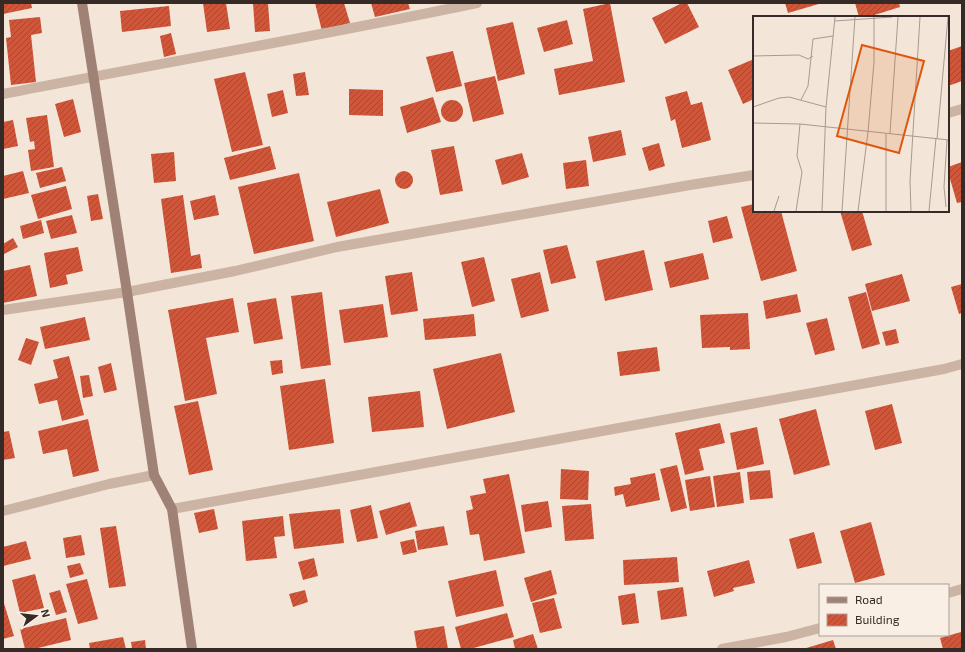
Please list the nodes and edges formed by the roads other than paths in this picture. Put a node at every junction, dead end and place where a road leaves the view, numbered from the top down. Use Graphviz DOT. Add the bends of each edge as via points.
graph roads {
  1 [pos="82,3"];
  2 [pos="477,3"];
  3 [pos="93,76"];
  4 [pos="3,94"];
  5 [pos="962,109"];
  6 [pos="949,113"];
  7 [pos="753,175"];
  8 [pos="127,292"];
  9 [pos="3,310"];
  10 [pos="962,364"];
  11 [pos="154,475"];
  12 [pos="172,509"];
  13 [pos="3,511"];
  14 [pos="962,589"];
  15 [pos="949,593"];
  16 [pos="819,628"];
  17 [pos="192,649"];
  18 [pos="722,649"];
  1 -- 3 [label="street"];
  2 -- 3 [label="street"];
  3 -- 4 [label="street"];
  3 -- 8 [label="street"];
  5 -- 6 [label="street"];
  7 -- 8 [label="street" via="337,247 235,271"];
  8 -- 9 [label="street"];
  8 -- 11 [label="street"];
  10 -- 12 [label="street"];
  11 -- 12 [label="street"];
  11 -- 13 [label="street"];
  12 -- 17 [label="street"];
  14 -- 15 [label="street"];
  16 -- 18 [label="street"];
}
